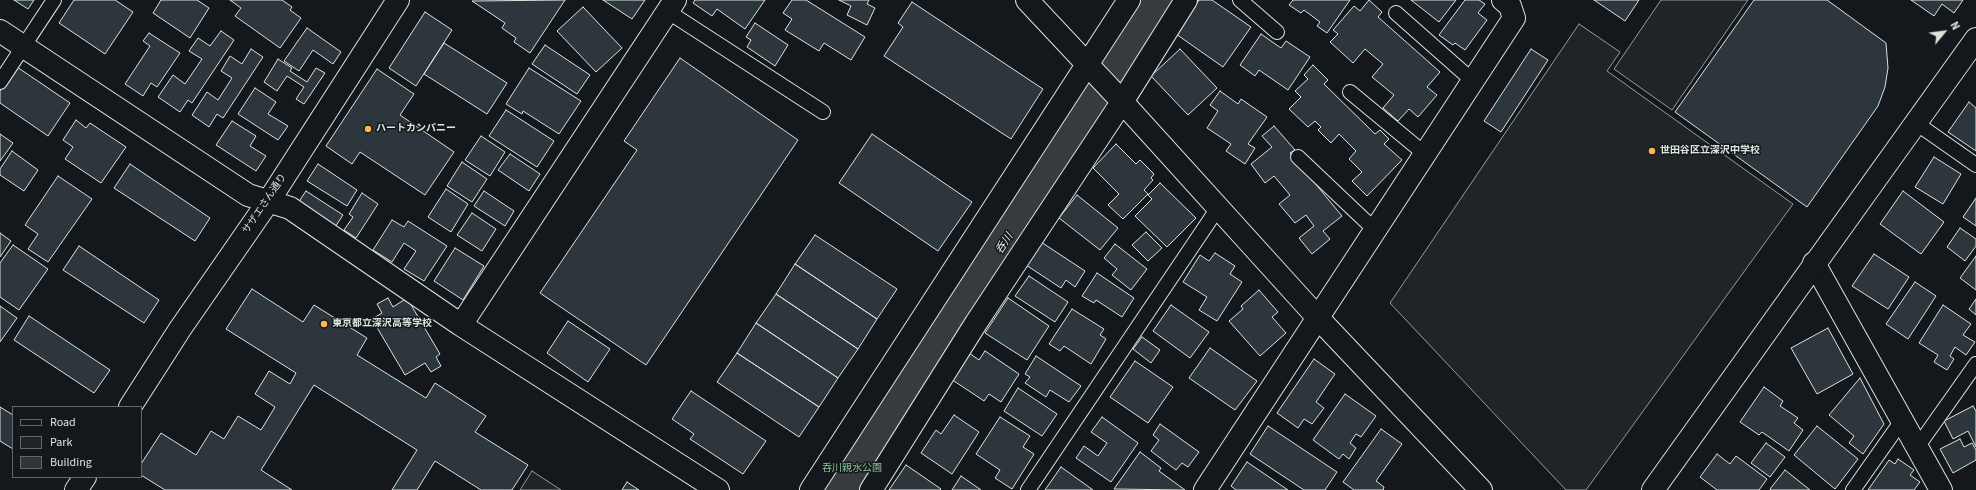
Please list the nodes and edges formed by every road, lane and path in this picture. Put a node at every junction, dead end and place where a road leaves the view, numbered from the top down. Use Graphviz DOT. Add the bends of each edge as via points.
graph roads {
  1 [pos="54,0"];
  2 [pos="398,0"];
  3 [pos="1027,0"];
  4 [pos="1129,0"];
  5 [pos="1186,0"];
  6 [pos="1240,0"];
  7 [pos="1503,0"];
  8 [pos="671,6"];
  9 [pos="1396,13"];
  10 [pos="0,31"];
  11 [pos="1277,32"];
  12 [pos="1976,39"];
  13 [pos="23,46"];
  14 [pos="1090,68"];
  15 [pos="1473,80"];
  16 [pos="0,82"];
  17 [pos="1350,92"];
  18 [pos="1119,99"];
  19 [pos="823,112"];
  20 [pos="1916,123"];
  21 [pos="1425,154"];
  22 [pos="1298,158"];
  23 [pos="1976,165"];
  24 [pos="268,202"];
  25 [pos="1218,208"];
  26 [pos="1375,230"];
  27 [pos="1814,264"];
  28 [pos="1319,319"];
  29 [pos="461,324"];
  30 [pos="1976,364"];
  31 [pos="131,406"];
  32 [pos="1903,419"];
  33 [pos="1918,446"];
  34 [pos="84,478"];
  35 [pos="76,490"];
  36 [pos="718,490"];
  37 [pos="812,490"];
  38 [pos="871,490"];
  39 [pos="1028,490"];
  40 [pos="1205,490"];
  41 [pos="1481,490"];
  42 [pos="1653,490"];
  43 [pos="1853,490"];
  44 [pos="1941,490"];
  1 -- 13 [label="lane"];
  2 -- 24 [label="street, サザエさん通り"];
  3 -- 14 [label="street"];
  4 -- 14 [label="street"];
  5 -- 18 [label="street"];
  6 -- 11 [label="lane"];
  7 -- 15 [label="street" via="1510,6 1514,18"];
  8 -- 19 [label="lane"];
  8 -- 29 [label="street"];
  9 -- 15 [label="lane"];
  10 -- 13 [label="street"];
  12 -- 20 [label="street"];
  13 -- 16 [label="lane"];
  13 -- 24 [label="street" via="248,195"];
  14 -- 18 [label="street"];
  14 -- 37 [label="street"];
  15 -- 21 [label="street"];
  17 -- 21 [label="lane"];
  18 -- 25 [label="street"];
  18 -- 38 [label="street"];
  20 -- 23 [label="lane"];
  20 -- 27 [label="street"];
  21 -- 26 [label="street"];
  22 -- 26 [label="lane"];
  24 -- 29 [label="street" via="290,208"];
  24 -- 31 [label="street, サザエさん通り" via="180,329"];
  25 -- 28 [label="street"];
  25 -- 39 [label="lane"];
  26 -- 28 [label="street"];
  27 -- 32 [label="street"];
  27 -- 42 [label="street"];
  28 -- 40 [label="street"];
  28 -- 41 [label="street"];
  29 -- 36 [label="street"];
  30 -- 33 [label="lane"];
  32 -- 33 [label="street"];
  32 -- 43 [label="lane"];
  33 -- 44 [label="street"];
  34 -- 35 [label="street"];
}
